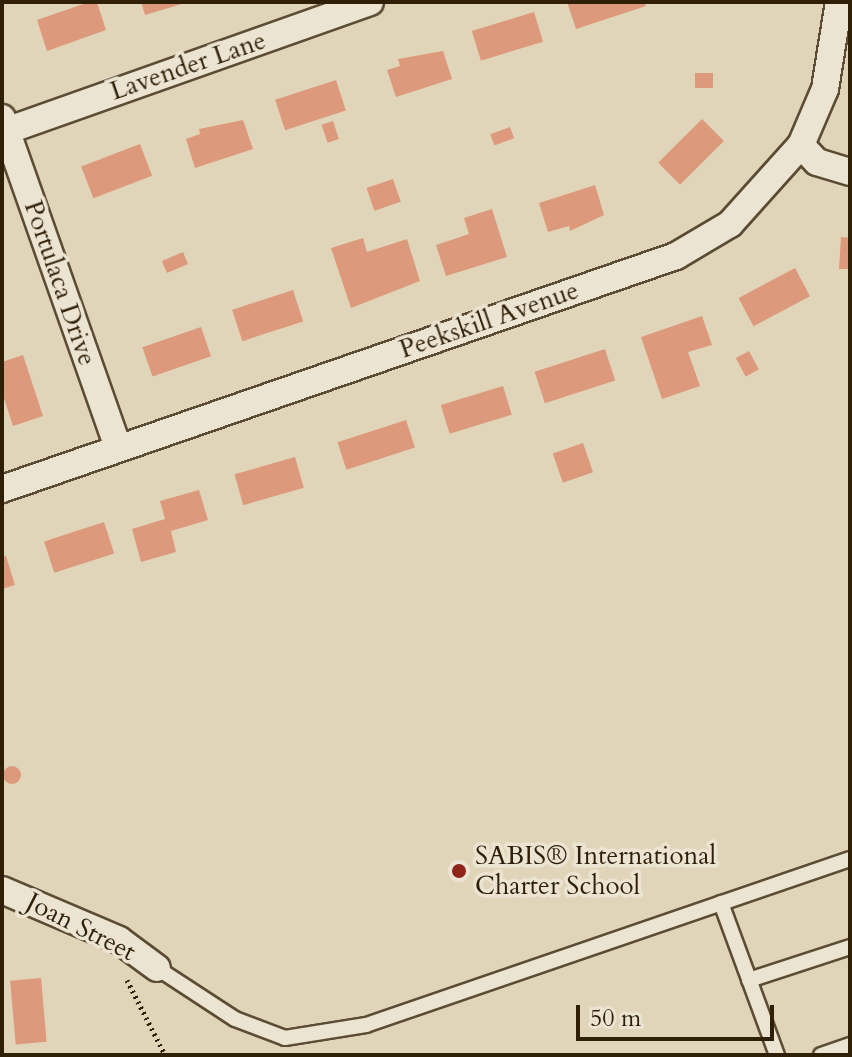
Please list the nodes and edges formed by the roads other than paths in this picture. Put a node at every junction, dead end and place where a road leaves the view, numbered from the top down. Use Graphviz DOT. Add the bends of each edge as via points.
graph roads {
  1 [pos="370,2"];
  2 [pos="839,2"];
  3 [pos="4,124"];
  4 [pos="801,145"];
  5 [pos="850,172"];
  6 [pos="118,448"];
  7 [pos="2,489"];
  8 [pos="850,859"];
  9 [pos="2,890"];
  10 [pos="721,903"];
  11 [pos="850,947"];
  12 [pos="157,968"];
  13 [pos="749,980"];
  14 [pos="285,1038"];
  15 [pos="850,1045"];
  16 [pos="287,1055"];
  17 [pos="777,1055"];
  18 [pos="821,1055"];
  1 -- 3 [label="street, Lavender Lane"];
  2 -- 4 [label="street, Peekskill Avenue" via="825,89"];
  3 -- 6 [label="street, Portulaca Drive"];
  4 -- 5 [label="street" via="817,162"];
  4 -- 6 [label="street, Peekskill Avenue" via="730,224 676,256"];
  6 -- 7 [label="street, Peekskill Avenue"];
  8 -- 10 [label="lane"];
  9 -- 12 [label="street, Joan Street" via="119,940"];
  10 -- 13 [label="lane"];
  10 -- 14 [label="lane" via="366,1025"];
  11 -- 13 [label="lane"];
  12 -- 14 [label="lane" via="235,1019"];
  13 -- 17 [label="lane"];
  14 -- 16 [label="lane"];
  15 -- 18 [label="lane"];
}
